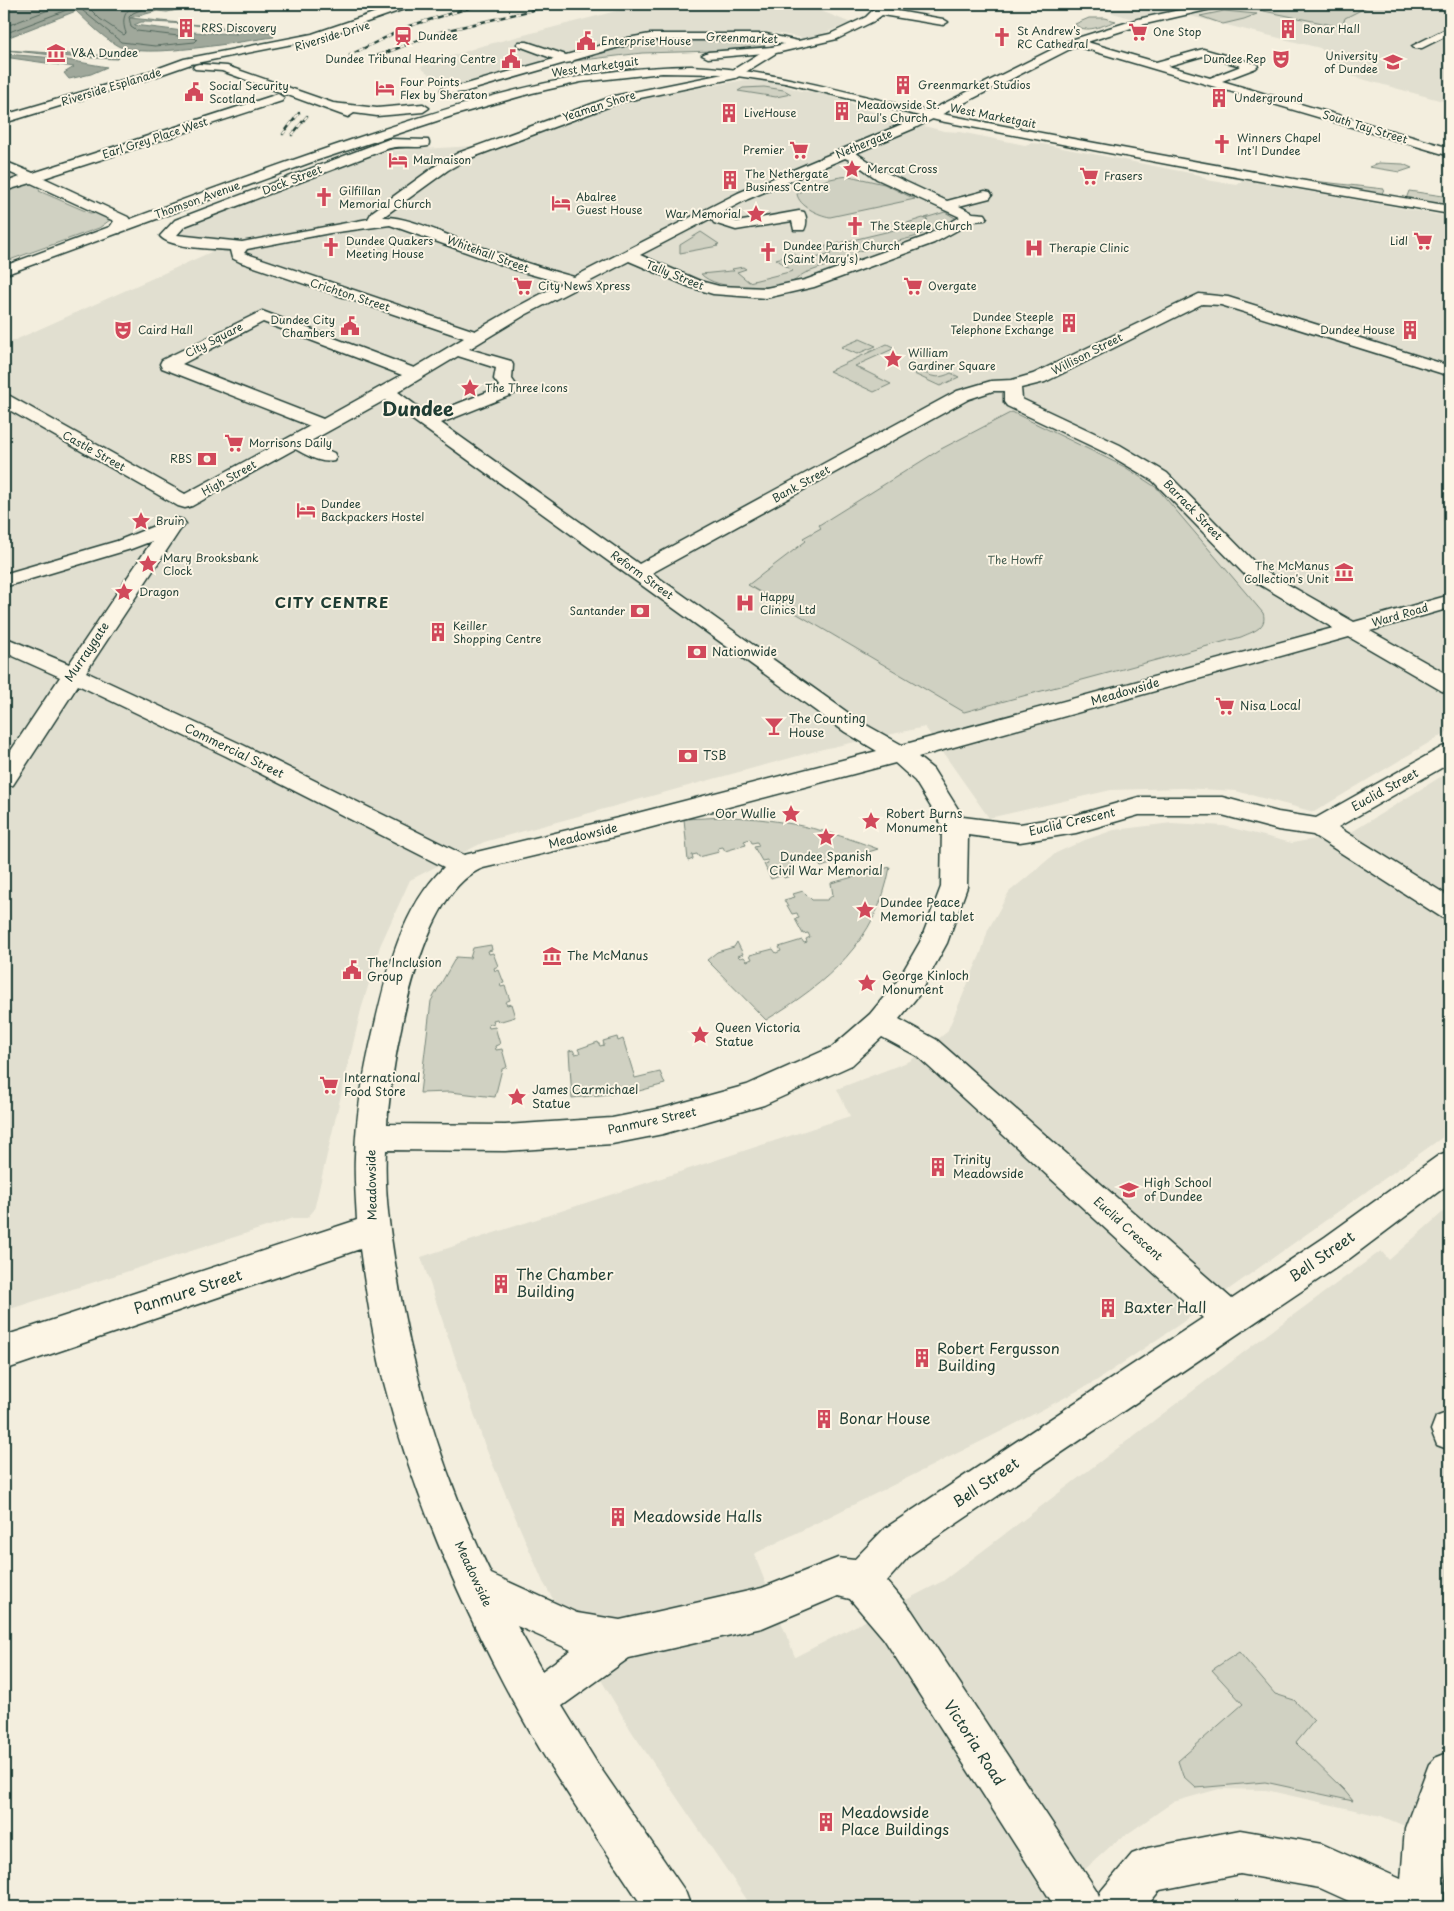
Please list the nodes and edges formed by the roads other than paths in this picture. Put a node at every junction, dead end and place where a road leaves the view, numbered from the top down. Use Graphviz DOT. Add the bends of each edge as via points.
graph roads {
  1 [pos="1220,4"];
  2 [pos="413,6"];
  3 [pos="882,8"];
  4 [pos="943,22"];
  5 [pos="1450,30"];
  6 [pos="1075,42"];
  7 [pos="522,44"];
  8 [pos="798,45"];
  9 [pos="1418,46"];
  10 [pos="772,50"];
  11 [pos="697,55"];
  12 [pos="219,56"];
  13 [pos="669,58"];
  14 [pos="568,60"];
  15 [pos="650,60"];
  16 [pos="783,60"];
  17 [pos="750,62"];
  18 [pos="770,65"];
  19 [pos="1158,66"];
  20 [pos="203,67"];
  21 [pos="691,69"];
  22 [pos="798,70"];
  23 [pos="739,71"];
  24 [pos="239,73"];
  25 [pos="144,78"];
  26 [pos="698,82"];
  27 [pos="1213,82"];
  28 [pos="447,90"];
  29 [pos="278,98"];
  30 [pos="332,107"];
  31 [pos="946,107"];
  32 [pos="900,109"];
  33 [pos="931,115"];
  34 [pos="4,119"];
  35 [pos="911,125"];
  36 [pos="384,129"];
  37 [pos="422,143"];
  38 [pos="1450,152"];
  39 [pos="849,155"];
  40 [pos="463,156"];
  41 [pos="4,165"];
  42 [pos="856,174"];
  43 [pos="882,176"];
  44 [pos="33,178"];
  45 [pos="1376,184"];
  46 [pos="4,188"];
  47 [pos="985,195"];
  48 [pos="928,197"];
  49 [pos="904,203"];
  50 [pos="946,205"];
  51 [pos="784,206"];
  52 [pos="1450,210"];
  53 [pos="719,220"];
  54 [pos="373,222"];
  55 [pos="736,226"];
  56 [pos="115,230"];
  57 [pos="167,236"];
  58 [pos="752,238"];
  59 [pos="242,246"];
  60 [pos="856,252"];
  61 [pos="632,258"];
  62 [pos="869,262"];
  63 [pos="4,271"];
  64 [pos="574,282"];
  65 [pos="519,312"];
  66 [pos="476,337"];
  67 [pos="455,350"];
  68 [pos="1450,371"];
  69 [pos="415,374"];
  70 [pos="1012,385"];
  71 [pos="386,392"];
  72 [pos="963,395"];
  73 [pos="4,400"];
  74 [pos="428,422"];
  75 [pos="322,425"];
  76 [pos="294,442"];
  77 [pos="328,457"];
  78 [pos="185,502"];
  79 [pos="172,526"];
  80 [pos="639,572"];
  81 [pos="4,581"];
  82 [pos="1450,601"];
  83 [pos="1350,630"];
  84 [pos="4,644"];
  85 [pos="72,674"];
  86 [pos="1450,686"];
  87 [pos="1450,753"];
  88 [pos="900,754"];
  89 [pos="4,779"];
  90 [pos="955,825"];
  91 [pos="1319,827"];
  92 [pos="462,865"];
  93 [pos="1450,910"];
  94 [pos="880,1022"];
  95 [pos="371,1137"];
  96 [pos="1450,1165"];
  97 [pos="373,1230"];
  98 [pos="1230,1320"];
  99 [pos="4,1353"];
  100 [pos="862,1581"];
  101 [pos="479,1588"];
  102 [pos="620,1640"];
  103 [pos="535,1701"];
  104 [pos="1450,1773"];
  105 [pos="669,1907"];
  106 [pos="1081,1907"];
  107 [pos="1117,1907"];
  108 [pos="1412,1907"];
  109 [pos="1421,1907"];
  1 -- 6 [label="street, Nethergate" via="1138,22"];
  2 -- 12 [label="street, Riverside Drive" via="314,37"];
  2 -- 24 [label="street, Riverside Drive" via="342,35 246,61"];
  3 -- 4 [label="street, Greenmarket"];
  3 -- 8 [label="street, Greenmarket" via="870,19 833,37"];
  5 -- 9 [label="street"];
  6 -- 19 [label="street"];
  6 -- 31 [label="street, Nethergate"];
  7 -- 14 [label="street"];
  8 -- 10 [label="street, Greenmarket"];
  8 -- 14 [label="street, Greenmarket" via="766,37 650,37"];
  8 -- 16 [label="street, Greenmarket" via="785,54"];
  10 -- 11 [label="street"];
  10 -- 17 [label="street, Greenmarket"];
  12 -- 20 [label="street" via="208,60"];
  12 -- 25 [label="street, Riverside Esplanade" via="188,62"];
  13 -- 15 [label="street"];
  14 -- 28 [label="street, Greenmarket"];
  15 -- 17 [label="street, West Marketgait" via="688,58"];
  15 -- 23 [label="street" via="716,64"];
  15 -- 30 [label="street, West Marketgait" via="584,66 536,76 412,110 377,112"];
  17 -- 18 [label="street, West Marketgait"];
  17 -- 23 [label="street, Greenmarket"];
  19 -- 27 [label="street, South Tay Street"];
  19 -- 27 [label="street" via="1203,52 1252,66"];
  20 -- 24 [label="street"];
  20 -- 25 [label="street"];
  20 -- 29 [label="street" via="210,76"];
  21 -- 23 [label="street, West Marketgait"];
  21 -- 26 [label="street" via="703,77"];
  21 -- 36 [label="street, West Marketgait" via="592,75"];
  22 -- 31 [label="street, West Marketgait"];
  23 -- 26 [label="street, Yeaman Shore"];
  23 -- 32 [label="street, West Marketgait" via="790,79"];
  24 -- 30 [label="street"];
  25 -- 34 [label="street, Riverside Esplanade"];
  26 -- 40 [label="street, Yeaman Shore" via="610,101"];
  27 -- 38 [label="street, South Tay Street"];
  29 -- 36 [label="street" via="361,126"];
  29 -- 44 [label="street, Earl Grey Place West"];
  30 -- 36 [label="street"];
  31 -- 33 [label="street, Nethergate"];
  31 -- 45 [label="street, West Marketgait" via="1182,154"];
  32 -- 33 [label="street, West Marketgait"];
  32 -- 35 [label="street"];
  33 -- 35 [label="street, Nethergate"];
  33 -- 52 [label="street, West Marketgait"];
  35 -- 64 [label="street, Nethergate" via="743,196"];
  36 -- 37 [label="street"];
  36 -- 56 [label="street, Thomson Avenue"];
  37 -- 40 [label="street"];
  37 -- 57 [label="street, Dock Street" via="394,142 379,147 180,223"];
  39 -- 43 [label="street"];
  40 -- 54 [label="street, Yeaman Shore" via="377,214"];
  41 -- 44 [label="street"];
  42 -- 43 [label="street"];
  43 -- 48 [label="street"];
  44 -- 46 [label="street, Earl Grey Place West"];
  44 -- 56 [label="street" via="123,220"];
  47 -- 50 [label="street"];
  48 -- 49 [label="street"];
  48 -- 50 [label="street"];
  50 -- 62 [label="street, Tally Street" via="975,217 929,240"];
  51 -- 55 [label="street" via="804,220"];
  53 -- 55 [label="street"];
  54 -- 59 [label="street, Whitehall Street"];
  54 -- 64 [label="street, Whitehall Street" via="398,222 524,268"];
  55 -- 58 [label="street"];
  56 -- 63 [label="street, Thomson Avenue"];
  57 -- 59 [label="street, Whitehall Street" via="177,240"];
  59 -- 66 [label="street, Crichton Street" via="237,255 245,259"];
  60 -- 62 [label="street"];
  61 -- 62 [label="street, Tally Street" via="718,291 766,293 812,287"];
  64 -- 65 [label="street, Nethergate"];
  65 -- 66 [label="street, High Street"];
  66 -- 67 [label="street, High Street"];
  67 -- 69 [label="street, High Street"];
  67 -- 74 [label="street" via="510,367 503,379 515,388"];
  68 -- 70 [label="street, Willison Street" via="1222,300 1206,298 1038,378"];
  69 -- 71 [label="street, High Street"];
  69 -- 75 [label="street, City Square" via="262,316 168,364"];
  70 -- 72 [label="street, Willison Street" via="991,386"];
  70 -- 83 [label="street, Barrack Street" via="1013,402 1113,450 1160,477 1254,573"];
  71 -- 74 [label="street, Reform Street"];
  71 -- 75 [label="street, High Street"];
  72 -- 80 [label="street, Bank Street"];
  73 -- 78 [label="street, Castle Street"];
  74 -- 80 [label="street, Reform Street"];
  75 -- 76 [label="street, High Street"];
  76 -- 77 [label="street"];
  76 -- 78 [label="street, High Street"];
  78 -- 79 [label="street" via="189,510 184,519"];
  79 -- 81 [label="street" via="124,545"];
  79 -- 85 [label="street, Murraygate"];
  80 -- 88 [label="street, Reform Street" via="853,727"];
  82 -- 83 [label="street, Ward Road"];
  83 -- 86 [label="street, Barrack Street"];
  83 -- 88 [label="street, Meadowside"];
  84 -- 85 [label="street, Commercial Street"];
  85 -- 89 [label="street, Murraygate"];
  85 -- 92 [label="street, Commercial Street"];
  87 -- 91 [label="street, Euclid Street"];
  88 -- 90 [label="street" via="924,775"];
  88 -- 92 [label="street, Meadowside"];
  90 -- 91 [label="street, Euclid Crescent" via="1020,833 1076,824 1139,806 1222,806 1278,821"];
  90 -- 94 [label="street" via="954,887 934,943 908,988"];
  91 -- 93 [label="street, Euclid Crescent"];
  92 -- 95 [label="street, Meadowside" via="423,912 395,999 383,1051"];
  94 -- 95 [label="street, Panmure Street" via="842,1056 776,1087 663,1121 612,1131 505,1138"];
  94 -- 98 [label="street, Euclid Crescent" via="927,1048"];
  95 -- 97 [label="street, Meadowside"];
  96 -- 98 [label="street, Bell Street" via="1337,1248"];
  97 -- 99 [label="street, Panmure Street"];
  97 -- 101 [label="street, Meadowside" via="397,1365 437,1490"];
  98 -- 100 [label="street, Bell Street" via="897,1542"];
  100 -- 102 [label="street" via="838,1577 762,1608"];
  100 -- 106 [label="street, Victoria Road" via="898,1625"];
  101 -- 102 [label="street" via="574,1632"];
  101 -- 103 [label="street, Meadowside"];
  102 -- 103 [label="street"];
  103 -- 105 [label="street, Meadowside"];
  104 -- 109 [label="street" via="1444,1779 1427,1828"];
  107 -- 108 [label="street" via="1148,1870 1240,1852 1322,1866"];
}
